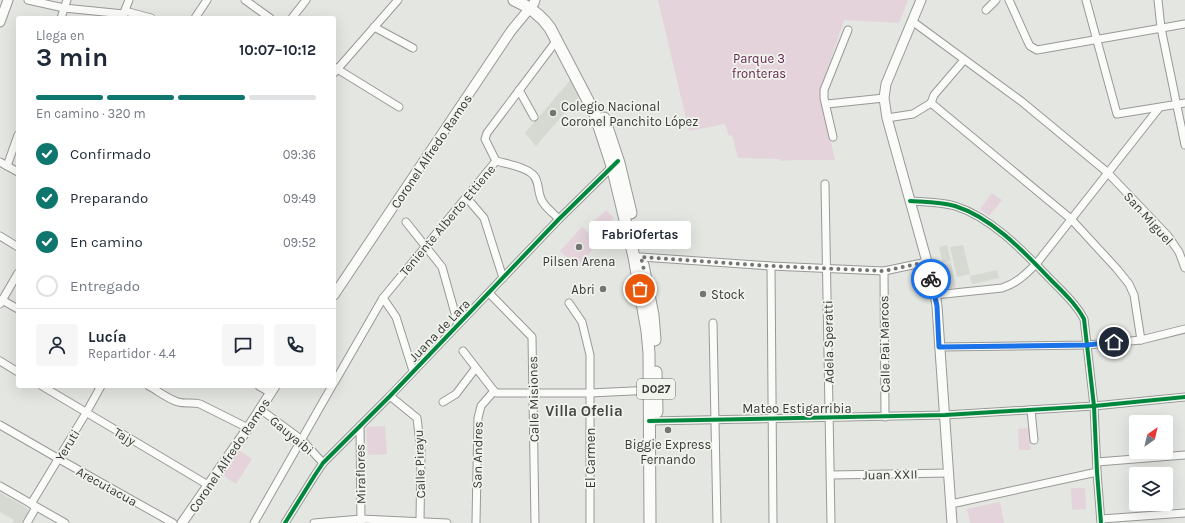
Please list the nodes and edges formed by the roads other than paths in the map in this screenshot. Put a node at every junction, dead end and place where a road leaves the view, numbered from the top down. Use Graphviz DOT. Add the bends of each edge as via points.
graph roads {
  1 [pos="8,0"];
  2 [pos="28,0"];
  3 [pos="68,0"];
  4 [pos="129,0"];
  5 [pos="207,0"];
  6 [pos="245,0"];
  7 [pos="306,0"];
  8 [pos="398,0"];
  9 [pos="514,0"];
  10 [pos="921,0"];
  11 [pos="996,0"];
  12 [pos="1010,0"];
  13 [pos="1086,0"];
  14 [pos="1158,0"];
  15 [pos="532,3"];
  16 [pos="64,8"];
  17 [pos="986,10"];
  18 [pos="124,14"];
  19 [pos="62,16"];
  20 [pos="138,16"];
  21 [pos="196,16"];
  22 [pos="267,16"];
  23 [pos="294,16"];
  24 [pos="912,21"];
  25 [pos="0,22"];
  26 [pos="1185,24"];
  27 [pos="374,27"];
  28 [pos="1161,28"];
  29 [pos="848,30"];
  30 [pos="557,40"];
  31 [pos="1096,40"];
  32 [pos="413,48"];
  33 [pos="964,60"];
  34 [pos="336,68"];
  35 [pos="336,70"];
  36 [pos="519,90"];
  37 [pos="884,98"];
  38 [pos="931,103"];
  39 [pos="1185,103"];
  40 [pos="827,104"];
  41 [pos="1176,105"];
  42 [pos="399,107"];
  43 [pos="1159,108"];
  44 [pos="534,117"];
  45 [pos="887,118"];
  46 [pos="833,137"];
  47 [pos="16,139"];
  48 [pos="1185,145"];
  49 [pos="496,161"];
  50 [pos="615,163"];
  51 [pos="3,164"];
  52 [pos="16,171"];
  53 [pos="1107,172"];
  54 [pos="825,184"];
  55 [pos="466,197"];
  56 [pos="910,202"];
  57 [pos="559,219"];
  58 [pos="1071,219"];
  59 [pos="406,222"];
  60 [pos="0,236"];
  61 [pos="16,246"];
  62 [pos="424,246"];
  63 [pos="638,257"];
  64 [pos="926,262"];
  65 [pos="1036,264"];
  66 [pos="771,266"];
  67 [pos="827,268"];
  68 [pos="1185,268"];
  69 [pos="884,271"];
  70 [pos="16,276"];
  71 [pos="503,278"];
  72 [pos="336,292"];
  73 [pos="489,293"];
  74 [pos="935,295"];
  75 [pos="383,298"];
  76 [pos="1,302"];
  77 [pos="569,303"];
  78 [pos="16,308"];
  79 [pos="713,323"];
  80 [pos="458,324"];
  81 [pos="1185,329"];
  82 [pos="1141,340"];
  83 [pos="1087,345"];
  84 [pos="939,347"];
  85 [pos="463,351"];
  86 [pos="0,361"];
  87 [pos="475,369"];
  88 [pos="16,371"];
  89 [pos="413,371"];
  90 [pos="336,375"];
  91 [pos="45,388"];
  92 [pos="100,388"];
  93 [pos="152,388"];
  94 [pos="331,388"];
  95 [pos="273,389"];
  96 [pos="652,390"];
  97 [pos="494,391"];
  98 [pos="532,393"];
  99 [pos="590,393"];
  100 [pos="390,396"];
  101 [pos="1185,397"];
  102 [pos="443,402"];
  103 [pos="1094,406"];
  104 [pos="260,410"];
  105 [pos="1031,410"];
  106 [pos="86,413"];
  107 [pos="945,415"];
  108 [pos="885,417"];
  109 [pos="716,418"];
  110 [pos="830,418"];
  111 [pos="772,419"];
  112 [pos="653,421"];
  113 [pos="0,425"];
  114 [pos="360,426"];
  115 [pos="248,428"];
  116 [pos="302,440"];
  117 [pos="1034,440"];
  118 [pos="1185,455"];
  119 [pos="59,459"];
  120 [pos="1097,462"];
  121 [pos="324,463"];
  122 [pos="1097,472"];
  123 [pos="948,473"];
  124 [pos="831,475"];
  125 [pos="208,485"];
  126 [pos="0,486"];
  127 [pos="951,504"];
  128 [pos="34,505"];
  129 [pos="1185,513"];
  130 [pos="1154,515"];
  131 [pos="361,521"];
  132 [pos="420,521"];
  133 [pos="1101,521"];
  134 [pos="27,523"];
  135 [pos="65,523"];
  136 [pos="173,523"];
  137 [pos="182,523"];
  138 [pos="254,523"];
  139 [pos="285,523"];
  140 [pos="314,523"];
  141 [pos="447,523"];
  142 [pos="476,523"];
  143 [pos="535,523"];
  144 [pos="590,523"];
  145 [pos="650,523"];
  146 [pos="657,523"];
  147 [pos="717,523"];
  148 [pos="773,523"];
  149 [pos="831,523"];
  150 [pos="952,523"];
  151 [pos="1155,523"];
  1 -- 25 [label="main road"];
  2 -- 16 [label="street"];
  3 -- 16 [label="street"];
  4 -- 18 [label="street"];
  5 -- 21 [label="street"];
  6 -- 22 [label="street"];
  7 -- 23 [label="street"];
  8 -- 27 [label="street"];
  9 -- 15 [label="highway, D027"];
  10 -- 24 [label="main road"];
  11 -- 17 [label="street"];
  12 -- 31 [label="street" via="1027,40 1034,49"];
  13 -- 31 [label="street"];
  14 -- 28 [label="street"];
  15 -- 30 [label="highway, D027"];
  15 -- 50 [label="highway, D027" via="554,21 565,40 601,110"];
  15 -- 72 [label="main road, Coronel Alfredo Ramos"];
  16 -- 18 [label="street"];
  16 -- 19 [label="street"];
  18 -- 20 [label="street"];
  24 -- 33 [label="street, San Miguel"];
  24 -- 37 [label="main road" via="891,70"];
  26 -- 28 [label="street"];
  27 -- 32 [label="street"];
  27 -- 34 [label="street"];
  28 -- 31 [label="street"];
  28 -- 41 [label="street"];
  29 -- 40 [label="street" via="824,90"];
  30 -- 36 [label="street, Teniente Alberto Ettiene"];
  30 -- 50 [label="highway, D027" via="595,114"];
  31 -- 43 [label="street" via="1116,114"];
  33 -- 38 [label="street"];
  33 -- 53 [label="street, San Miguel" via="1021,101"];
  35 -- 42 [label="street"];
  36 -- 44 [label="street"];
  36 -- 49 [label="street, Teniente Alberto Ettiene" via="485,136"];
  37 -- 40 [label="street"];
  37 -- 45 [label="main road"];
  38 -- 45 [label="street" via="913,114"];
  38 -- 58 [label="street"];
  39 -- 41 [label="street"];
  40 -- 46 [label="street"];
  41 -- 43 [label="street"];
  41 -- 48 [label="street"];
  43 -- 53 [label="street"];
  45 -- 56 [label="main road"];
  47 -- 51 [label="street"];
  49 -- 55 [label="street, Teniente Alberto Ettiene"];
  49 -- 57 [label="street" via="533,174 545,206"];
  50 -- 57 [label="street, Juana de Lara"];
  50 -- 63 [label="highway, D027"];
  51 -- 52 [label="street"];
  53 -- 58 [label="street"];
  53 -- 68 [label="street, San Miguel" via="1168,236 1179,252"];
  54 -- 67 [label="street, Adela Speratti"];
  55 -- 62 [label="street, Teniente Alberto Ettiene"];
  55 -- 71 [label="street" via="484,218"];
  56 -- 64 [label="main road"];
  56 -- 65 [label="street" via="955,206 973,214 997,229"];
  57 -- 71 [label="street, Juana de Lara"];
  58 -- 65 [label="street"];
  58 -- 82 [label="street" via="1129,284 1134,295"];
  59 -- 62 [label="street"];
  60 -- 61 [label="street"];
  62 -- 75 [label="street, Teniente Alberto Ettiene"];
  62 -- 80 [label="street" via="442,267"];
  63 -- 66 [label="street"];
  63 -- 96 [label="highway, D027" via="653,315 655,334"];
  64 -- 69 [label="street"];
  64 -- 74 [label="main road"];
  65 -- 74 [label="street" via="1019,280 1002,288"];
  65 -- 83 [label="street" via="1079,310 1084,319"];
  66 -- 67 [label="street"];
  66 -- 111 [label="street"];
  67 -- 69 [label="street"];
  67 -- 110 [label="street, Adela Speratti"];
  69 -- 108 [label="street, Calle Pai Marcos"];
  70 -- 76 [label="street"];
  71 -- 73 [label="street, Juana de Lara"];
  73 -- 80 [label="street, Juana de Lara"];
  73 -- 98 [label="street, Calle Misiones" via="532,337"];
  74 -- 84 [label="main road"];
  75 -- 89 [label="street" via="396,317"];
  75 -- 90 [label="street, Teniente Alberto Ettiene"];
  76 -- 78 [label="street"];
  77 -- 99 [label="street, El Carmen" via="582,322 590,355"];
  79 -- 109 [label="street"];
  80 -- 89 [label="street, Juana de Lara"];
  81 -- 82 [label="street"];
  82 -- 83 [label="street"];
  83 -- 84 [label="street"];
  83 -- 103 [label="street"];
  84 -- 107 [label="main road"];
  85 -- 87 [label="street"];
  86 -- 88 [label="street"];
  87 -- 97 [label="street"];
  87 -- 102 [label="street" via="456,394"];
  89 -- 100 [label="street, Juana de Lara"];
  91 -- 106 [label="street, Tajy"];
  92 -- 106 [label="street, Yeruti"];
  93 -- 115 [label="street" via="177,402 200,404"];
  94 -- 116 [label="street, Teniente Alberto Ettiene"];
  95 -- 104 [label="main road, Coronel Alfredo Ramos"];
  96 -- 99 [label="street"];
  96 -- 112 [label="highway, D027"];
  97 -- 98 [label="street"];
  97 -- 142 [label="street, San Andres" via="481,406 478,418"];
  98 -- 99 [label="street"];
  98 -- 143 [label="street, Calle Misiones"];
  99 -- 144 [label="street, El Carmen"];
  100 -- 114 [label="street, Juana de Lara"];
  100 -- 132 [label="street, Calle Pirayu" via="417,418 421,451"];
  101 -- 103 [label="street, Mateo Estigarribia"];
  103 -- 105 [label="street, Mateo Estigarribia"];
  103 -- 120 [label="street"];
  104 -- 115 [label="main road, Coronel Alfredo Ramos"];
  104 -- 116 [label="street, Gauyaibi"];
  105 -- 107 [label="street, Mateo Estigarribia"];
  105 -- 117 [label="street"];
  106 -- 119 [label="street, Yeruti"];
  106 -- 125 [label="street, Tajy"];
  107 -- 108 [label="street, Mateo Estigarribia"];
  107 -- 123 [label="main road"];
  108 -- 110 [label="street, Mateo Estigarribia"];
  109 -- 111 [label="street, Mateo Estigarribia"];
  109 -- 112 [label="street, Mateo Estigarribia"];
  109 -- 147 [label="street"];
  110 -- 111 [label="street, Mateo Estigarribia"];
  110 -- 124 [label="street, Adela Speratti"];
  111 -- 148 [label="street"];
  112 -- 145 [label="highway, D027"];
  112 -- 146 [label="highway, D027"];
  113 -- 119 [label="street, Arecutacua"];
  114 -- 121 [label="street, Juana de Lara"];
  114 -- 131 [label="street, Miraflores"];
  115 -- 125 [label="main road, Coronel Alfredo Ramos"];
  116 -- 121 [label="street, Gauyaibi"];
  116 -- 138 [label="street, Teniente Alberto Ettiene"];
  118 -- 120 [label="street"];
  119 -- 128 [label="street, Yeruti"];
  119 -- 136 [label="street, Arecutacua"];
  120 -- 122 [label="street"];
  121 -- 139 [label="street, Juana de Lara"];
  122 -- 127 [label="street"];
  122 -- 133 [label="street"];
  123 -- 124 [label="street, Juan XXII"];
  123 -- 127 [label="main road"];
  124 -- 149 [label="street, Adela Speratti"];
  125 -- 137 [label="main road, Coronel Alfredo Ramos"];
  126 -- 128 [label="street"];
  127 -- 150 [label="main road"];
  128 -- 134 [label="street, Yeruti"];
  128 -- 135 [label="street"];
  129 -- 130 [label="street"];
  130 -- 133 [label="street"];
  130 -- 151 [label="street"];
  131 -- 132 [label="street"];
  131 -- 140 [label="street"];
  132 -- 141 [label="street"];
}
